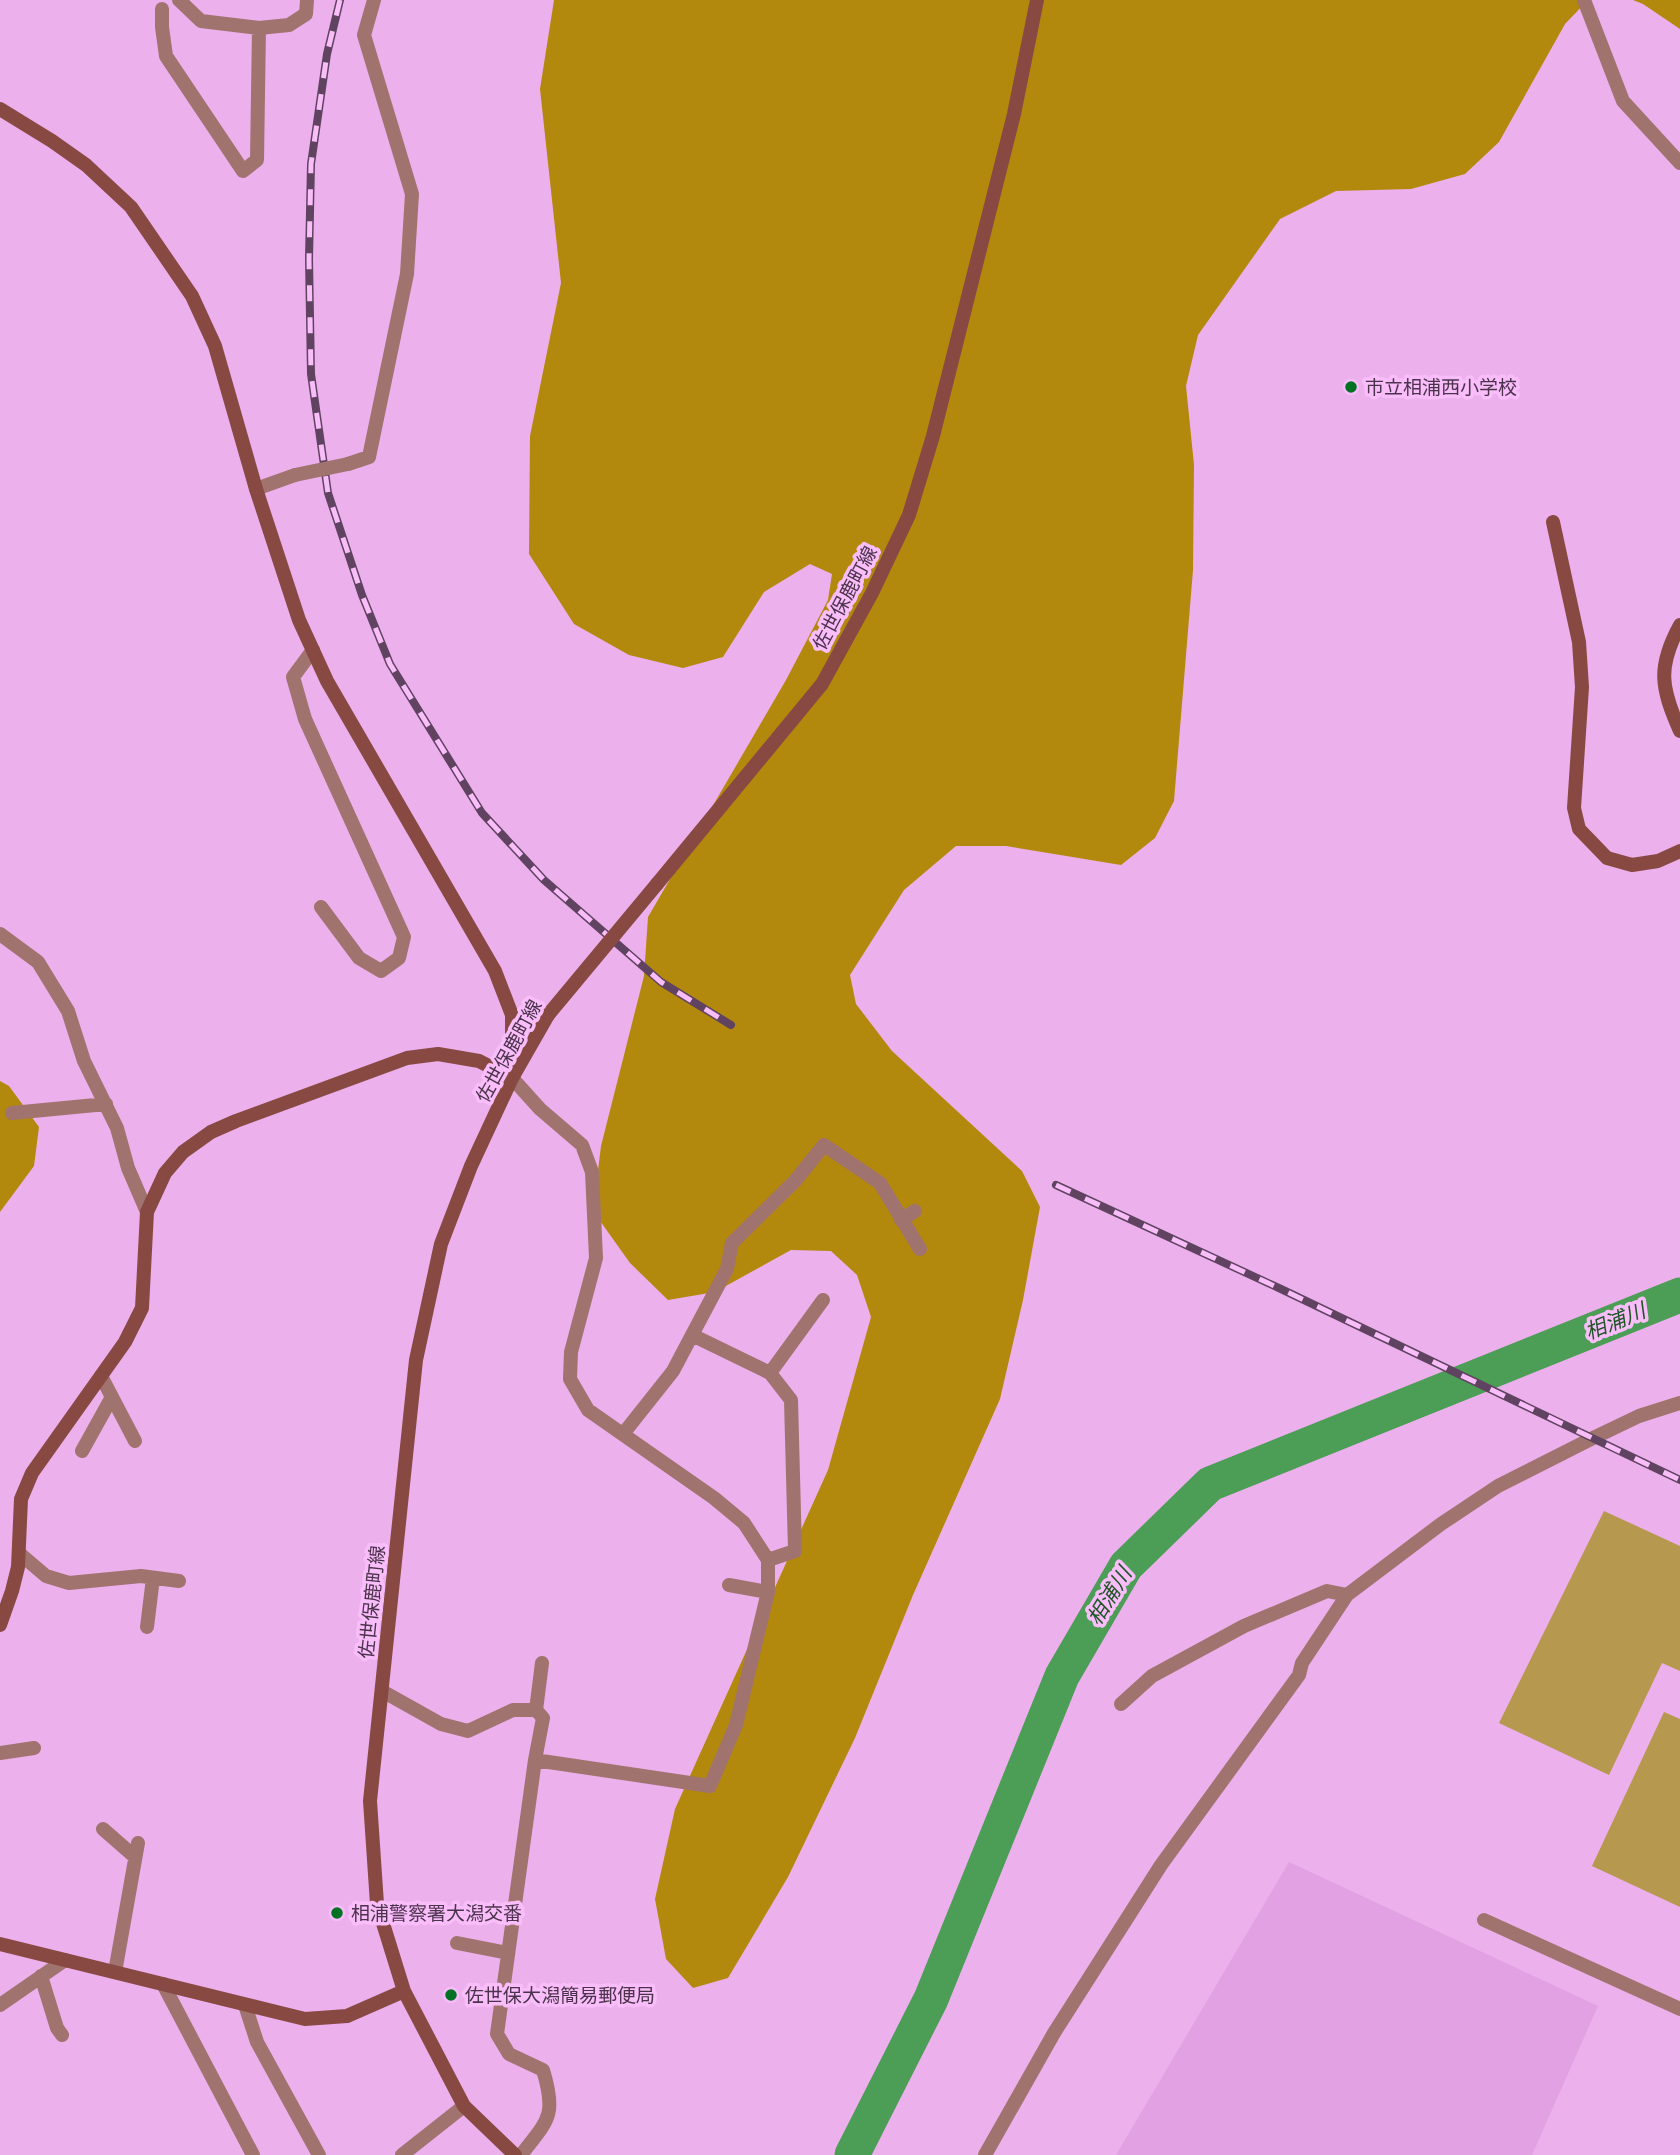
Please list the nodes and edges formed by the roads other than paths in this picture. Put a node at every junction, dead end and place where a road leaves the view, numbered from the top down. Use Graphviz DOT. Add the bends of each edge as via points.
graph roads {
  1 [pos="179,0"];
  2 [pos="307,0"];
  3 [pos="374,0"];
  4 [pos="1037,0"];
  5 [pos="1584,0"];
  6 [pos="162,9"];
  7 [pos="259,27"];
  8 [pos="0,109"];
  9 [pos="1680,163"];
  10 [pos="256,489"];
  11 [pos="1553,522"];
  12 [pos="1680,625"];
  13 [pos="313,650"];
  14 [pos="1680,731"];
  15 [pos="1680,851"];
  16 [pos="321,907"];
  17 [pos="0,934"];
  18 [pos="512,1078"];
  19 [pos="106,1104"];
  20 [pos="12,1113"];
  21 [pos="915,1211"];
  22 [pos="146,1212"];
  23 [pos="901,1220"];
  24 [pos="920,1249"];
  25 [pos="823,1300"];
  26 [pos="692,1335"];
  27 [pos="770,1373"];
  28 [pos="101,1376"];
  29 [pos="112,1397"];
  30 [pos="1680,1403"];
  31 [pos="623,1434"];
  32 [pos="135,1441"];
  33 [pos="82,1451"];
  34 [pos="19,1553"];
  35 [pos="768,1560"];
  36 [pos="153,1578"];
  37 [pos="179,1581"];
  38 [pos="729,1585"];
  39 [pos="768,1592"];
  40 [pos="1347,1595"];
  41 [pos="0,1625"];
  42 [pos="147,1627"];
  43 [pos="542,1663"];
  44 [pos="382,1691"];
  45 [pos="1121,1704"];
  46 [pos="536,1710"];
  47 [pos="34,1748"];
  48 [pos="0,1753"];
  49 [pos="535,1760"];
  50 [pos="103,1829"];
  51 [pos="1484,1920"];
  52 [pos="457,1943"];
  53 [pos="0,1944"];
  54 [pos="508,1954"];
  55 [pos="65,1959"];
  56 [pos="115,1972"];
  57 [pos="41,1976"];
  58 [pos="163,1984"];
  59 [pos="404,1992"];
  60 [pos="0,2005"];
  61 [pos="245,2005"];
  62 [pos="1680,2009"];
  63 [pos="62,2035"];
  64 [pos="464,2106"];
  65 [pos="253,2155"];
  66 [pos="319,2155"];
  67 [pos="402,2155"];
  68 [pos="515,2155"];
  69 [pos="521,2155"];
  70 [pos="985,2155"];
  1 -- 7 [label="street" via="201,21"];
  2 -- 7 [label="street" via="306,14 289,25"];
  3 -- 10 [label="street, bridge" via="364,35 412,194 407,274 369,457"];
  4 -- 18 [label="street, 佐世保鹿町線, bridge" via="1011,128 933,436 909,515 872,593 822,684 548,1014"];
  5 -- 9 [label="street" via="1623,101"];
  6 -- 7 [label="street" via="166,56 243,171 257,160"];
  8 -- 10 [label="street" via="86,165 131,207 160,247 192,296 215,346"];
  10 -- 13 [label="street"];
  11 -- 15 [label="street" via="1579,642 1582,687 1574,808 1579,829 1606,858 1632,865"];
  12 -- 14 [label="street" via="1667,648 1663,684"];
  13 -- 16 [label="street" via="293,677 305,719 404,937 399,958 381,971 359,958"];
  13 -- 18 [label="street" via="495,971 512,1016"];
  17 -- 19 [label="street" via="38,962 68,1011 84,1061"];
  18 -- 22 [label="street" via="479,1061 438,1054 407,1058 211,1132 183,1152 165,1174"];
  18 -- 31 [label="street" via="582,1145 592,1172 596,1258 570,1352 570,1379 589,1410"];
  18 -- 44 [label="street, 佐世保鹿町線" via="441,1244 424,1321 416,1360"];
  19 -- 20 [label="street"];
  19 -- 22 [label="street"];
  21 -- 23 [label="street"];
  22 -- 28 [label="street" via="142,1308"];
  23 -- 24 [label="street"];
  23 -- 26 [label="street" via="880,1183 824,1145 732,1243 727,1269"];
  25 -- 27 [label="street"];
  26 -- 27 [label="street"];
  26 -- 31 [label="street" via="673,1371"];
  27 -- 35 [label="street" via="790,1400 795,1551"];
  28 -- 29 [label="street"];
  28 -- 34 [label="street" via="32,1473 21,1499"];
  29 -- 32 [label="street"];
  29 -- 33 [label="street"];
  30 -- 40 [label="street" via="1639,1416 1498,1486"];
  31 -- 35 [label="street" via="744,1523"];
  34 -- 36 [label="street" via="46,1576 69,1583"];
  34 -- 41 [label="street"];
  35 -- 39 [label="street"];
  36 -- 37 [label="street"];
  36 -- 42 [label="street"];
  38 -- 39 [label="street"];
  39 -- 49 [label="street" via="736,1724 710,1786"];
  40 -- 45 [label="street" via="1327,1591 1244,1626 1152,1676"];
  40 -- 70 [label="street" via="1301,1663 1299,1675 1161,1865 1054,2033"];
  43 -- 46 [label="street"];
  44 -- 46 [label="street" via="441,1724 468,1731 513,1710"];
  44 -- 59 [label="street, 佐世保鹿町線" via="370,1801 377,1904"];
  46 -- 49 [label="street" via="544,1718"];
  47 -- 48 [label="street"];
  49 -- 54 [label="street"];
  50 -- 56 [label="street" via="136,1850"];
  51 -- 62 [label="street"];
  52 -- 54 [label="street"];
  53 -- 55 [label="street"];
  54 -- 69 [label="street" via="497,2034 509,2054 543,2070 550,2093 548,2119"];
  55 -- 56 [label="street"];
  55 -- 57 [label="street"];
  56 -- 58 [label="street"];
  57 -- 60 [label="street"];
  57 -- 63 [label="street"];
  58 -- 61 [label="street"];
  58 -- 65 [label="street"];
  59 -- 61 [label="street" via="346,2016 305,2020"];
  59 -- 64 [label="street, 佐世保鹿町線"];
  61 -- 66 [label="street" via="257,2042"];
  64 -- 67 [label="street"];
  64 -- 68 [label="street, 佐世保鹿町線"];
}
